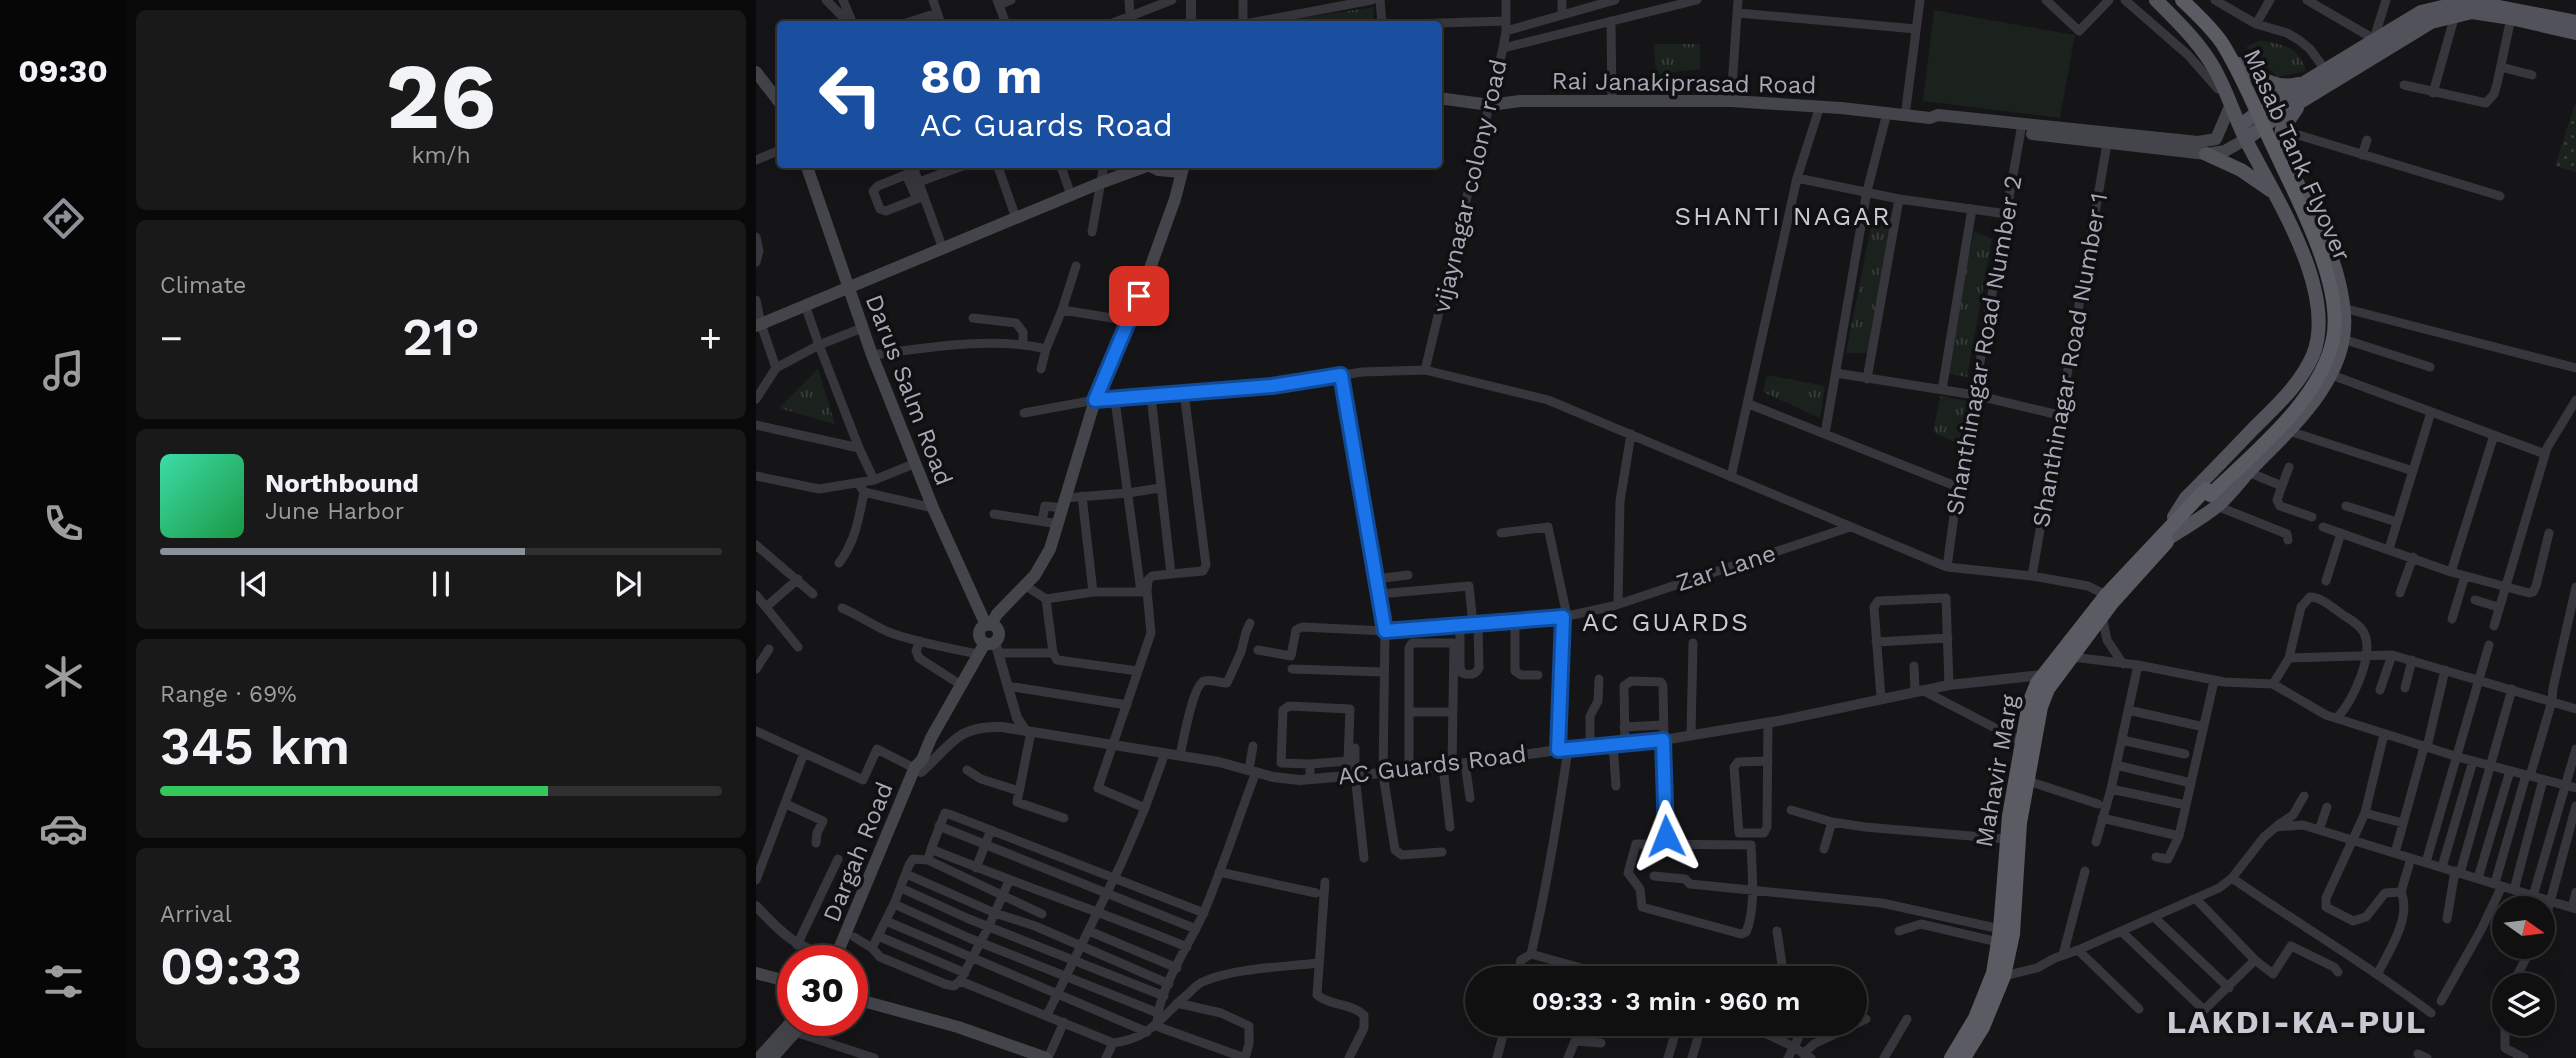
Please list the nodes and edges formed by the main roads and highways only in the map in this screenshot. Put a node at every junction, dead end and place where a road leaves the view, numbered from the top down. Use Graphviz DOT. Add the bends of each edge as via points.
graph roads {
  1 [pos="2156,0"];
  2 [pos="2173,0"];
  3 [pos="2185,0"];
  4 [pos="2576,22"];
  5 [pos="2576,33"];
  6 [pos="2239,64"];
  7 [pos="756,72"];
  8 [pos="2311,88"];
  9 [pos="777,99"];
  10 [pos="1442,99"];
  11 [pos="2231,104"];
  12 [pos="2265,115"];
  13 [pos="2021,128"];
  14 [pos="2243,133"];
  15 [pos="2279,148"];
  16 [pos="2206,154"];
  17 [pos="807,168"];
  18 [pos="1142,168"];
  19 [pos="1155,168"];
  20 [pos="1183,168"];
  21 [pos="2303,193"];
  22 [pos="2277,199"];
  23 [pos="2313,212"];
  24 [pos="2288,223"];
  25 [pos="847,288"];
  26 [pos="758,325"];
  27 [pos="2211,496"];
  28 [pos="2170,532"];
  29 [pos="989,625"];
  30 [pos="919,767"];
  31 [pos="2015,817"];
  32 [pos="843,945"];
  33 [pos="848,945"];
  34 [pos="756,973"];
  35 [pos="777,979"];
  36 [pos="868,1003"];
  37 [pos="782,1036"];
  38 [pos="786,1036"];
  39 [pos="759,1058"];
  40 [pos="772,1058"];
  41 [pos="1047,1058"];
  42 [pos="1951,1058"];
  43 [pos="1964,1058"];
  1 -- 11 [label="main road" via="2196,40"];
  2 -- 27 [label="highway, Masab Tank Flyover" via="2214,44 2243,94 2310,249 2325,308 2324,336 2306,383"];
  3 -- 6 [label="main road" via="2227,43"];
  3 -- 27 [label="highway, Masab Tank Flyover, bridge" via="2220,41 2247,88 2304,214 2329,281 2334,311 2333,338 2312,388 2290,418"];
  4 -- 8 [label="main road" via="2468,1 2421,12 2326,71"];
  5 -- 8 [label="main road" via="2472,12 2455,15 2431,22"];
  6 -- 8 [label="main road" via="2274,85"];
  6 -- 12 [label="main road"];
  7 -- 9 [label="main road"];
  8 -- 12 [label="main road"];
  8 -- 15 [label="main road" via="2282,130"];
  10 -- 13 [label="main road, Rai Janakiprasad Road" via="1490,105 1520,101 1731,101 1930,118 1938,115"];
  11 -- 13 [label="main road" via="2216,139 2198,142"];
  11 -- 14 [label="main road"];
  12 -- 14 [label="main road"];
  12 -- 15 [label="main road"];
  13 -- 16 [label="main road" via="2107,144"];
  14 -- 16 [label="main road" via="2225,151"];
  14 -- 22 [label="main road"];
  15 -- 21 [label="main road"];
  16 -- 22 [label="main road" via="2241,170"];
  17 -- 25 [label="main road, Darus Salm Road"];
  18 -- 25 [label="main road"];
  19 -- 20 [label="main road"];
  20 -- 29 [label="main road" via="1131,321 1095,400 1050,549 1026,586"];
  21 -- 22 [label="main road"];
  21 -- 23 [label="main road"];
  22 -- 24 [label="main road"];
  23 -- 24 [label="main road"];
  23 -- 27 [label="main road" via="2337,274 2343,339 2329,374 2288,431 2248,472"];
  24 -- 28 [label="main road" via="2312,277 2319,311 2314,352 2300,382 2186,498"];
  25 -- 26 [label="main road"];
  25 -- 29 [label="main road, Darus Salm Road" via="933,508"];
  27 -- 28 [label="highway, Masab Tank Flyover"];
  28 -- 31 [label="highway, Mahavir Marg" via="2048,689"];
  28 -- 31 [label="highway, Mahavir Marg" via="2106,595 2042,675 2029,703"];
  29 -- 30 [label="main road, Dargah Road" via="979,633 989,648 961,685"];
  30 -- 32 [label="main road, Dargah Road"];
  30 -- 33 [label="main road, Dargah Road"];
  31 -- 42 [label="highway, Mahavir Marg" via="2006,839 1993,973"];
  31 -- 43 [label="highway, Mahavir Marg" via="2013,934 2004,976"];
  34 -- 35 [label="main road"];
  36 -- 41 [label="main road" via="958,1027"];
  37 -- 39 [label="main road"];
  38 -- 40 [label="main road"];
}
